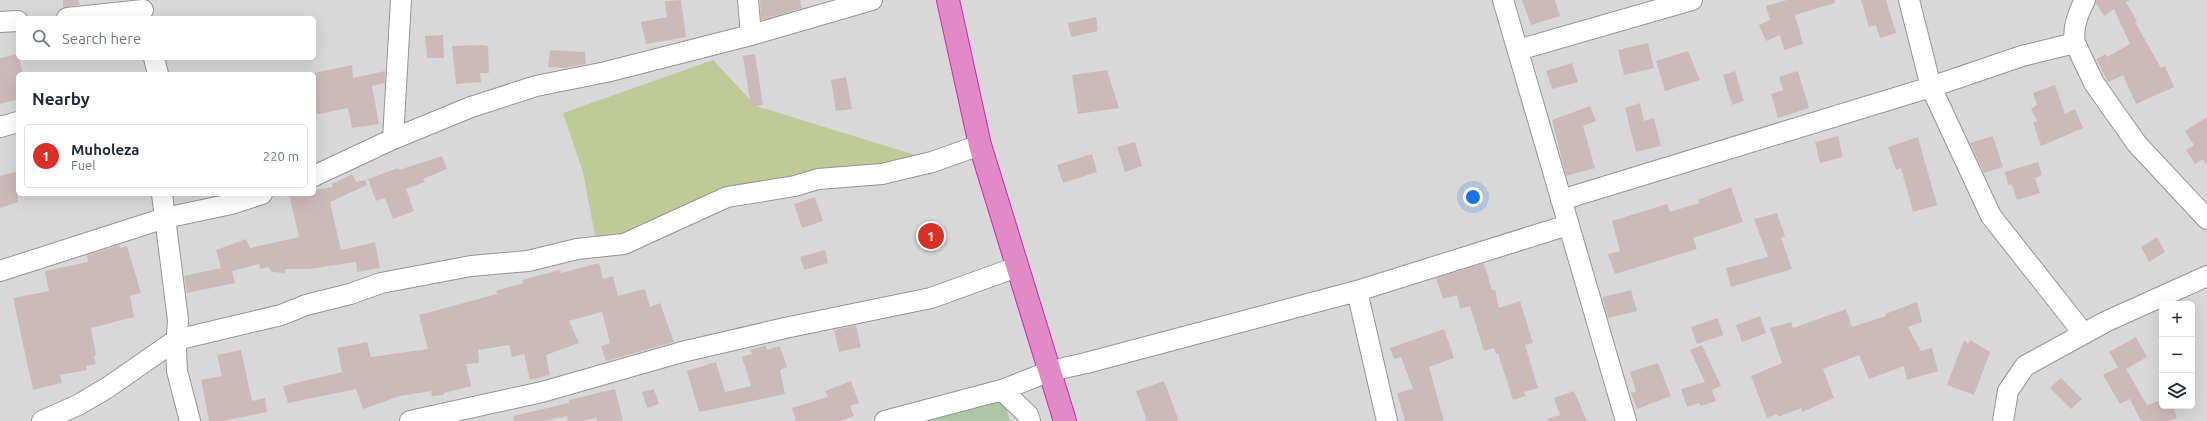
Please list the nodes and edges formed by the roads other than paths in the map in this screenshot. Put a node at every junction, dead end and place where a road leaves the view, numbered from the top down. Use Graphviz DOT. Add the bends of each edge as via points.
graph roads {
  1 [pos="401,0"];
  2 [pos="748,0"];
  3 [pos="872,0"];
  4 [pos="948,0"];
  5 [pos="1503,0"];
  6 [pos="1692,0"];
  7 [pos="1909,0"];
  8 [pos="2080,4"];
  9 [pos="143,9"];
  10 [pos="84,16"];
  11 [pos="0,22"];
  12 [pos="16,22"];
  13 [pos="751,35"];
  14 [pos="2075,43"];
  15 [pos="1518,50"];
  16 [pos="154,60"];
  17 [pos="158,72"];
  18 [pos="1931,87"];
  19 [pos="16,123"];
  20 [pos="0,127"];
  21 [pos="393,139"];
  22 [pos="980,145"];
  23 [pos="316,175"];
  24 [pos="162,196"];
  25 [pos="256,196"];
  26 [pos="1561,200"];
  27 [pos="165,218"];
  28 [pos="2207,219"];
  29 [pos="1568,225"];
  30 [pos="1017,267"];
  31 [pos="0,271"];
  32 [pos="2207,276"];
  33 [pos="1357,291"];
  34 [pos="2084,334"];
  35 [pos="176,340"];
  36 [pos="1050,371"];
  37 [pos="1002,390"];
  38 [pos="42,421"];
  39 [pos="190,421"];
  40 [pos="410,421"];
  41 [pos="885,421"];
  42 [pos="1030,421"];
  43 [pos="1065,421"];
  44 [pos="1387,421"];
  45 [pos="1626,421"];
  46 [pos="2003,421"];
  1 -- 21 [label="street"];
  2 -- 13 [label="street"];
  3 -- 13 [label="street"];
  4 -- 22 [label="highway"];
  5 -- 15 [label="street"];
  6 -- 15 [label="street"];
  7 -- 18 [label="street"];
  8 -- 14 [label="street" via="2073,34"];
  9 -- 10 [label="street"];
  11 -- 12 [label="street"];
  13 -- 21 [label="street" via="606,72 536,86 471,106"];
  14 -- 18 [label="street" via="2022,56"];
  14 -- 28 [label="street" via="2094,83 2137,144"];
  15 -- 26 [label="street"];
  16 -- 17 [label="street"];
  18 -- 26 [label="street"];
  18 -- 34 [label="street" via="1991,216"];
  19 -- 20 [label="street"];
  21 -- 23 [label="street"];
  22 -- 30 [label="highway"];
  22 -- 35 [label="street" via="932,162 882,174 818,179 795,186 727,197 624,244 577,249 528,261 471,266 381,283 281,315"];
  24 -- 27 [label="street"];
  25 -- 27 [label="street"];
  26 -- 29 [label="street"];
  27 -- 31 [label="street"];
  27 -- 35 [label="street" via="178,320"];
  29 -- 33 [label="street"];
  29 -- 45 [label="street"];
  30 -- 36 [label="highway"];
  30 -- 40 [label="street" via="931,298 682,352 542,392"];
  32 -- 34 [label="street"];
  33 -- 36 [label="street"];
  33 -- 44 [label="street"];
  34 -- 46 [label="street" via="2024,366 2008,391"];
  35 -- 38 [label="street" via="107,388 78,405"];
  35 -- 39 [label="street" via="177,371"];
  36 -- 37 [label="street"];
  36 -- 43 [label="highway"];
  37 -- 41 [label="street"];
  37 -- 42 [label="street" via="1028,415"];
}
